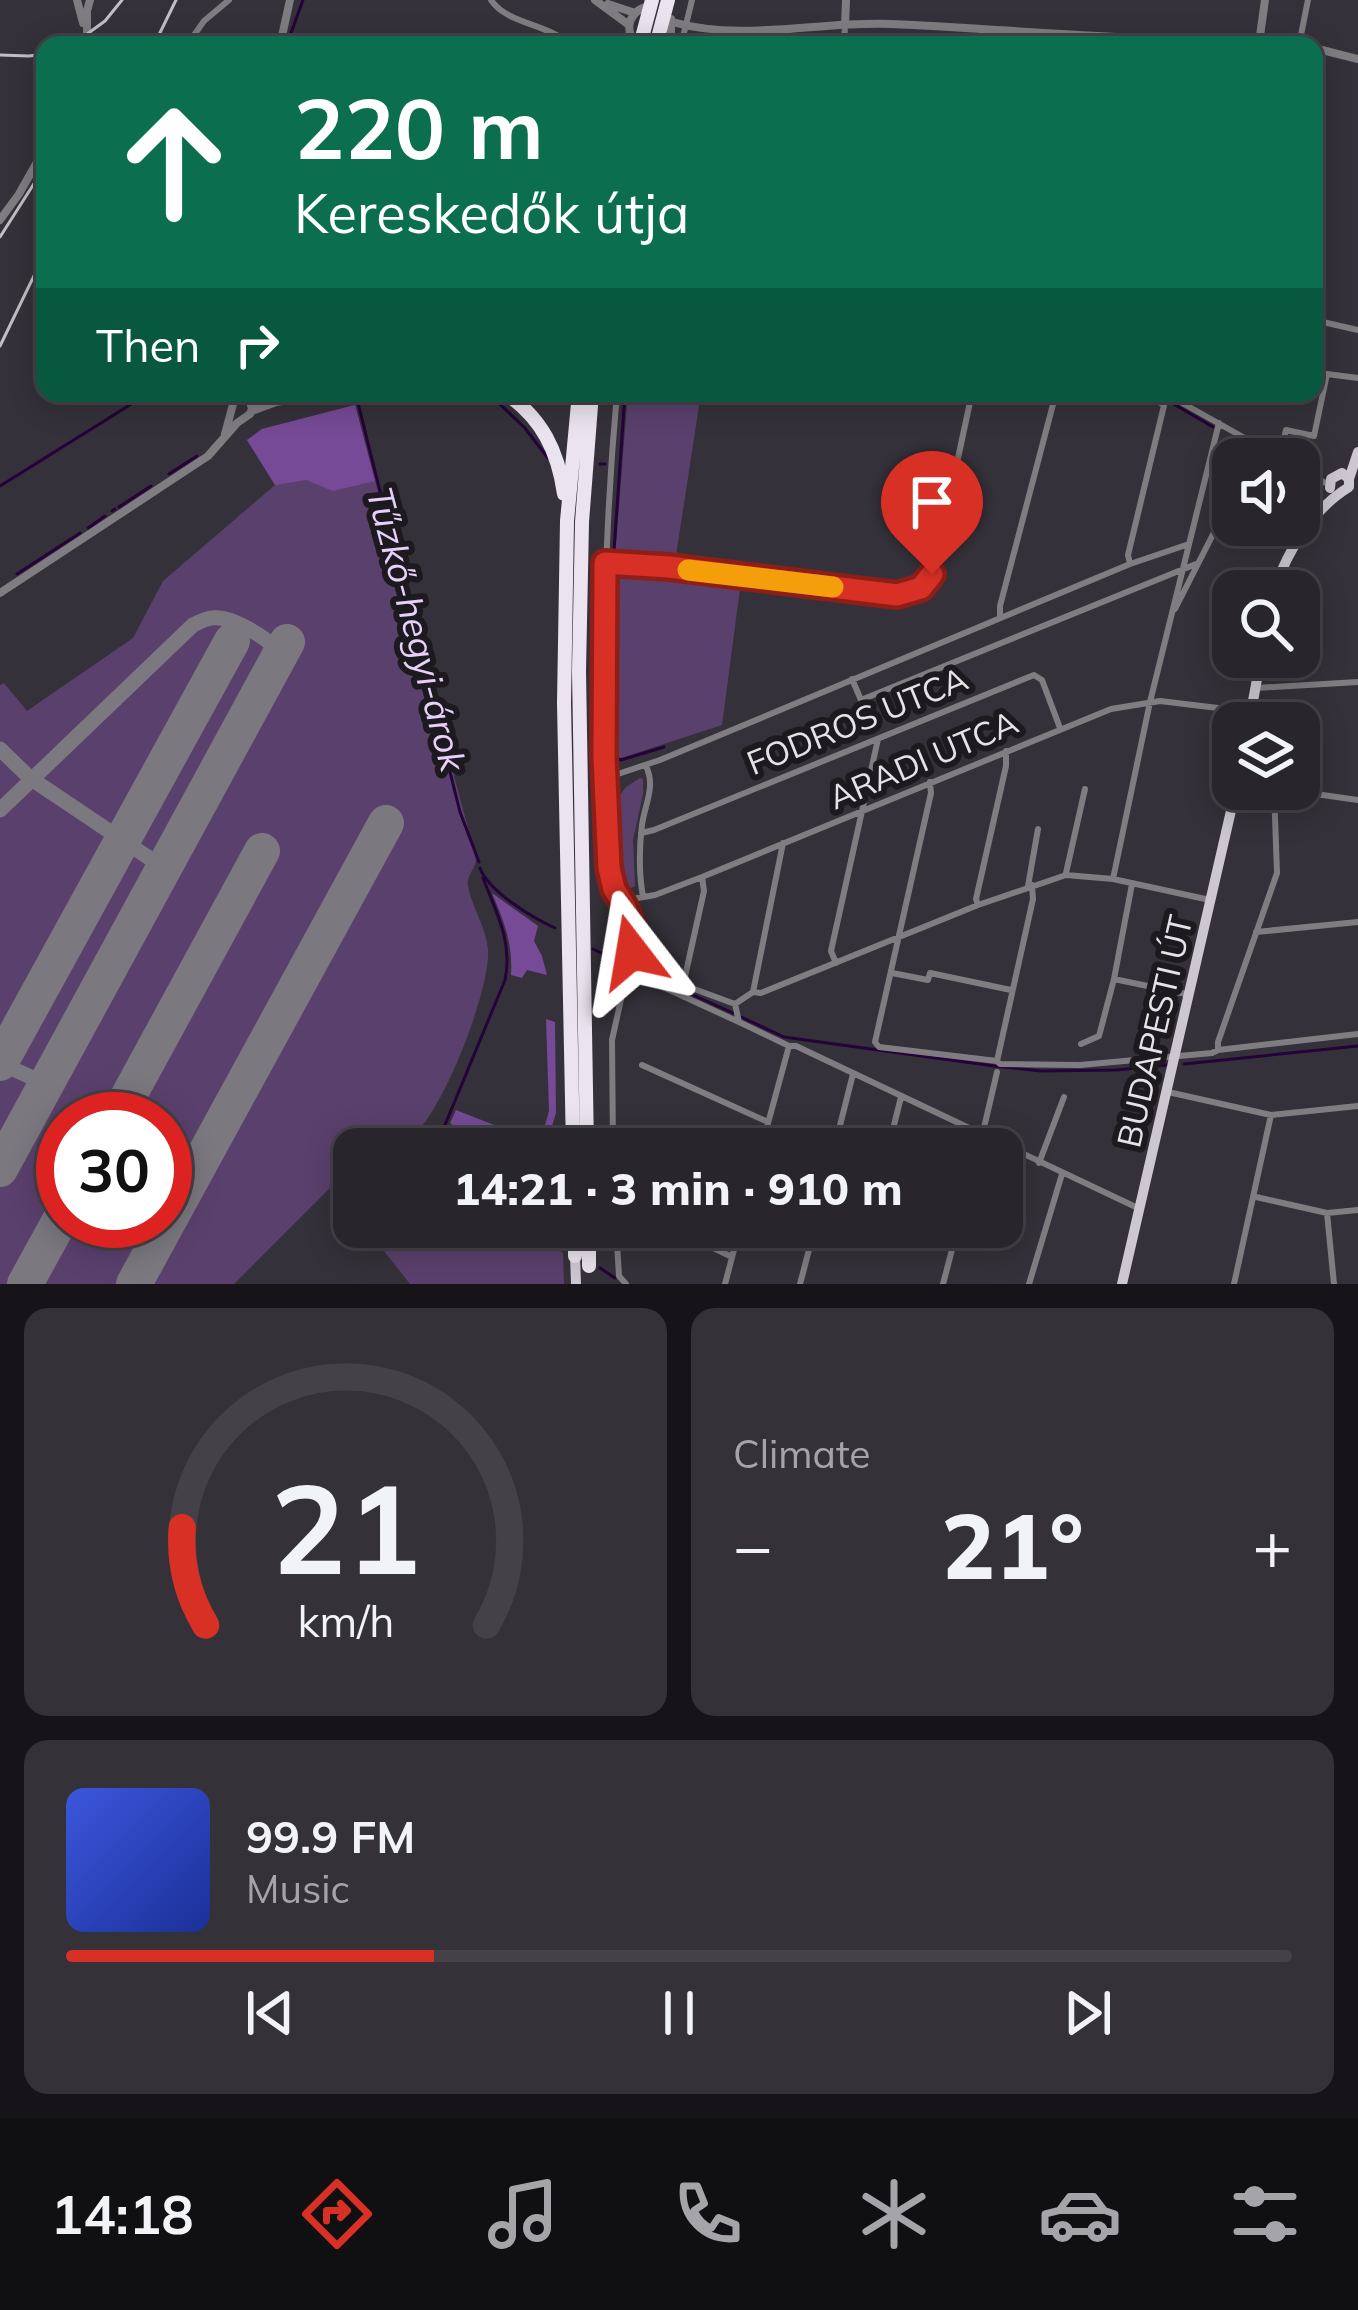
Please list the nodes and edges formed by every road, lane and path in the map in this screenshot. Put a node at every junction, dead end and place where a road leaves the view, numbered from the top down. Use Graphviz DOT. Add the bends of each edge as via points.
graph roads {
  1 [pos="77,0"];
  2 [pos="90,0"];
  3 [pos="229,0"];
  4 [pos="290,0"];
  5 [pos="491,0"];
  6 [pos="597,0"];
  7 [pos="650,0"];
  8 [pos="670,0"];
  9 [pos="692,0"];
  10 [pos="846,0"];
  11 [pos="1265,0"];
  12 [pos="1308,0"];
  13 [pos="657,23"];
  14 [pos="845,24"];
  15 [pos="789,29"];
  16 [pos="86,30"];
  17 [pos="86,36"];
  18 [pos="193,36"];
  19 [pos="282,36"];
  20 [pos="558,36"];
  21 [pos="633,36"];
  22 [pos="636,36"];
  23 [pos="636,36"];
  24 [pos="659,36"];
  25 [pos="683,36"];
  26 [pos="788,36"];
  27 [pos="844,36"];
  28 [pos="1093,36"];
  29 [pos="1259,36"];
  30 [pos="1301,36"];
  31 [pos="1323,50"];
  32 [pos="1358,59"];
  33 [pos="36,164"];
  34 [pos="0,220"];
  35 [pos="1323,322"];
  36 [pos="1358,331"];
  37 [pos="1358,378"];
  38 [pos="1323,393"];
  39 [pos="237,402"];
  40 [pos="243,402"];
  41 [pos="516,402"];
  42 [pos="578,402"];
  43 [pos="591,402"];
  44 [pos="616,402"];
  45 [pos="970,402"];
  46 [pos="1054,402"];
  47 [pos="1159,402"];
  48 [pos="1165,402"];
  49 [pos="1181,402"];
  50 [pos="1321,402"];
  51 [pos="1164,405"];
  52 [pos="232,413"];
  53 [pos="242,418"];
  54 [pos="1219,423"];
  55 [pos="1245,438"];
  56 [pos="1284,438"];
  57 [pos="218,446"];
  58 [pos="1358,454"];
  59 [pos="1344,483"];
  60 [pos="568,521"];
  61 [pos="1212,534"];
  62 [pos="1189,544"];
  63 [pos="605,563"];
  64 [pos="1130,564"];
  65 [pos="1196,564"];
  66 [pos="1283,570"];
  67 [pos="1181,571"];
  68 [pos="0,593"];
  69 [pos="1173,612"];
  70 [pos="1000,618"];
  71 [pos="1258,678"];
  72 [pos="852,679"];
  73 [pos="1358,682"];
  74 [pos="1256,688"];
  75 [pos="1150,702"];
  76 [pos="1254,702"];
  77 [pos="1212,711"];
  78 [pos="1060,728"];
  79 [pos="879,736"];
  80 [pos="1006,751"];
  81 [pos="646,765"];
  82 [pos="606,778"];
  83 [pos="930,782"];
  84 [pos="1085,789"];
  85 [pos="1320,795"];
  86 [pos="1358,800"];
  87 [pos="862,810"];
  88 [pos="1231,810"];
  89 [pos="1277,810"];
  90 [pos="1039,829"];
  91 [pos="641,833"];
  92 [pos="783,843"];
  93 [pos="1066,875"];
  94 [pos="702,877"];
  95 [pos="1113,879"];
  96 [pos="1132,884"];
  97 [pos="1030,886"];
  98 [pos="643,897"];
  99 [pos="622,901"];
  100 [pos="1211,901"];
  101 [pos="978,905"];
  102 [pos="1358,922"];
  103 [pos="1256,932"];
  104 [pos="899,937"];
  105 [pos="631,958"];
  106 [pos="836,963"];
  107 [pos="628,971"];
  108 [pos="891,972"];
  109 [pos="1114,980"];
  110 [pos="685,981"];
  111 [pos="1011,990"];
  112 [pos="753,992"];
  113 [pos="1190,995"];
  114 [pos="734,1004"];
  115 [pos="739,1022"];
  116 [pos="1358,1034"];
  117 [pos="1081,1044"];
  118 [pos="789,1046"];
  119 [pos="1218,1050"];
  120 [pos="1176,1056"];
  121 [pos="642,1065"];
  122 [pos="998,1065"];
  123 [pos="853,1074"];
  124 [pos="1168,1092"];
  125 [pos="901,1097"];
  126 [pos="1064,1097"];
  127 [pos="1358,1106"];
  128 [pos="1271,1115"];
  129 [pos="768,1122"];
  130 [pos="573,1128"];
  131 [pos="587,1128"];
  132 [pos="613,1128"];
  133 [pos="766,1128"];
  134 [pos="839,1128"];
  135 [pos="893,1128"];
  136 [pos="965,1128"];
  137 [pos="984,1128"];
  138 [pos="1023,1155"];
  139 [pos="1039,1163"];
  140 [pos="1062,1174"];
  141 [pos="1254,1196"];
  142 [pos="1140,1209"];
  143 [pos="1358,1210"];
  144 [pos="1327,1214"];
  145 [pos="575,1248"];
  146 [pos="590,1248"];
  147 [pos="617,1248"];
  148 [pos="713,1248"];
  149 [pos="734,1248"];
  150 [pos="809,1248"];
  151 [pos="952,1248"];
  152 [pos="575,1256"];
  153 [pos="732,1257"];
  154 [pos="590,1266"];
  155 [pos="576,1284"];
  156 [pos="590,1284"];
  157 [pos="629,1284"];
  158 [pos="725,1284"];
  159 [pos="800,1284"];
  160 [pos="943,1284"];
  161 [pos="1029,1284"];
  162 [pos="1123,1284"];
  163 [pos="1234,1284"];
  164 [pos="1334,1284"];
  1 -- 2 [label="street"];
  1 -- 16 [label="street"];
  2 -- 16 [label="street"];
  3 -- 18 [label="street"];
  4 -- 19 [label="street"];
  5 -- 20 [label="street"];
  6 -- 13 [label="street"];
  6 -- 21 [label="street"];
  7 -- 13 [label="highway"];
  8 -- 13 [label="highway"];
  9 -- 25 [label="street"];
  10 -- 14 [label="street"];
  11 -- 29 [label="street"];
  12 -- 30 [label="street"];
  13 -- 15 [label="street"];
  13 -- 22 [label="highway"];
  13 -- 23 [label="street"];
  13 -- 24 [label="highway"];
  14 -- 15 [label="street"];
  14 -- 27 [label="street"];
  14 -- 28 [label="street"];
  15 -- 26 [label="street"];
  16 -- 17 [label="street"];
  31 -- 32 [label="street"];
  33 -- 34 [label="street"];
  35 -- 36 [label="street"];
  37 -- 38 [label="street" via="1327,374"];
  39 -- 52 [label="street"];
  40 -- 53 [label="street"];
  41 -- 60 [label="highway" via="552,446"];
  42 -- 60 [label="highway"];
  43 -- 131 [label="highway" via="579,671"];
  44 -- 63 [label="street"];
  45 -- 63 [label="street" via="932,574 921,588 897,595"];
  46 -- 70 [label="street"];
  47 -- 51 [label="street"];
  48 -- 51 [label="street"];
  49 -- 54 [label="street"];
  50 -- 56 [label="street" via="1314,436 1285,431"];
  51 -- 64 [label="street"];
  52 -- 53 [label="street"];
  52 -- 57 [label="street"];
  53 -- 57 [label="street"];
  54 -- 55 [label="street"];
  54 -- 62 [label="street"];
  57 -- 68 [label="street"];
  58 -- 59 [label="main road"];
  59 -- 66 [label="main road"];
  60 -- 130 [label="highway"];
  61 -- 65 [label="street"];
  62 -- 64 [label="street"];
  62 -- 67 [label="street"];
  63 -- 82 [label="street"];
  64 -- 70 [label="street"];
  65 -- 67 [label="street"];
  65 -- 69 [label="street"];
  67 -- 69 [label="street"];
  67 -- 72 [label="street" via="861,700"];
  69 -- 75 [label="street"];
  70 -- 72 [label="street"];
  71 -- 74 [label="main road"];
  72 -- 81 [label="street"];
  73 -- 74 [label="street"];
  74 -- 76 [label="main road"];
  75 -- 77 [label="street, ARADI UTCA"];
  75 -- 78 [label="street, ARADI UTCA"];
  75 -- 95 [label="street"];
  78 -- 79 [label="street, FODROS UTCA" via="1034,675"];
  78 -- 80 [label="street, ARADI UTCA"];
  79 -- 87 [label="street"];
  79 -- 91 [label="street, FODROS UTCA"];
  80 -- 83 [label="street, ARADI UTCA"];
  80 -- 101 [label="street"];
  81 -- 82 [label="street"];
  81 -- 91 [label="street" via="651,788"];
  82 -- 99 [label="street" via="609,868"];
  83 -- 87 [label="street, ARADI UTCA"];
  83 -- 104 [label="street"];
  84 -- 93 [label="street"];
  85 -- 86 [label="street"];
  87 -- 92 [label="street, ARADI UTCA"];
  87 -- 106 [label="street" via="831,951"];
  88 -- 100 [label="main road, BUDAPESTI ÚT"];
  89 -- 103 [label="street" via="1277,869"];
  90 -- 97 [label="street"];
  91 -- 98 [label="street"];
  92 -- 94 [label="street, ARADI UTCA"];
  92 -- 112 [label="street"];
  93 -- 95 [label="street"];
  93 -- 97 [label="street"];
  94 -- 98 [label="street, ARADI UTCA"];
  94 -- 110 [label="street"];
  95 -- 96 [label="street"];
  96 -- 100 [label="street"];
  96 -- 109 [label="street"];
  97 -- 101 [label="street"];
  97 -- 111 [label="street"];
  98 -- 99 [label="street, ARADI UTCA"];
  99 -- 105 [label="street" via="633,929"];
  100 -- 113 [label="main road, BUDAPESTI ÚT"];
  101 -- 104 [label="street"];
  102 -- 103 [label="street"];
  103 -- 119 [label="street"];
  104 -- 106 [label="street"];
  104 -- 108 [label="street"];
  105 -- 107 [label="street"];
  105 -- 110 [label="street"];
  106 -- 112 [label="street"];
  107 -- 115 [label="street"];
  107 -- 132 [label="street" via="612,1040"];
  108 -- 111 [label="street"];
  108 -- 122 [label="street" via="876,1045"];
  109 -- 113 [label="street"];
  109 -- 117 [label="street" via="1099,1036"];
  110 -- 114 [label="street"];
  111 -- 122 [label="street"];
  112 -- 114 [label="street"];
  113 -- 120 [label="main road, BUDAPESTI ÚT"];
  114 -- 115 [label="street"];
  115 -- 118 [label="street"];
  116 -- 119 [label="street"];
  118 -- 123 [label="street"];
  118 -- 129 [label="street"];
  119 -- 120 [label="street"];
  120 -- 122 [label="street"];
  120 -- 124 [label="main road, BUDAPESTI ÚT"];
  121 -- 129 [label="street"];
  122 -- 137 [label="street"];
  123 -- 125 [label="street"];
  123 -- 134 [label="street"];
  124 -- 128 [label="street"];
  124 -- 142 [label="main road, BUDAPESTI ÚT"];
  125 -- 135 [label="street"];
  125 -- 136 [label="street"];
  126 -- 139 [label="street"];
  127 -- 128 [label="street"];
  128 -- 141 [label="street"];
  129 -- 133 [label="street"];
  138 -- 139 [label="street"];
  139 -- 140 [label="street"];
  140 -- 142 [label="street"];
  140 -- 161 [label="street"];
  141 -- 144 [label="street"];
  141 -- 163 [label="street"];
  142 -- 162 [label="main road, BUDAPESTI ÚT"];
  143 -- 144 [label="street"];
  144 -- 164 [label="street"];
  145 -- 152 [label="highway"];
  146 -- 154 [label="highway"];
  147 -- 157 [label="street" via="619,1276"];
  148 -- 153 [label="street"];
  149 -- 153 [label="street"];
  150 -- 159 [label="street"];
  151 -- 160 [label="street"];
  152 -- 155 [label="main road"];
  153 -- 158 [label="street"];
  154 -- 156 [label="main road"];
}
